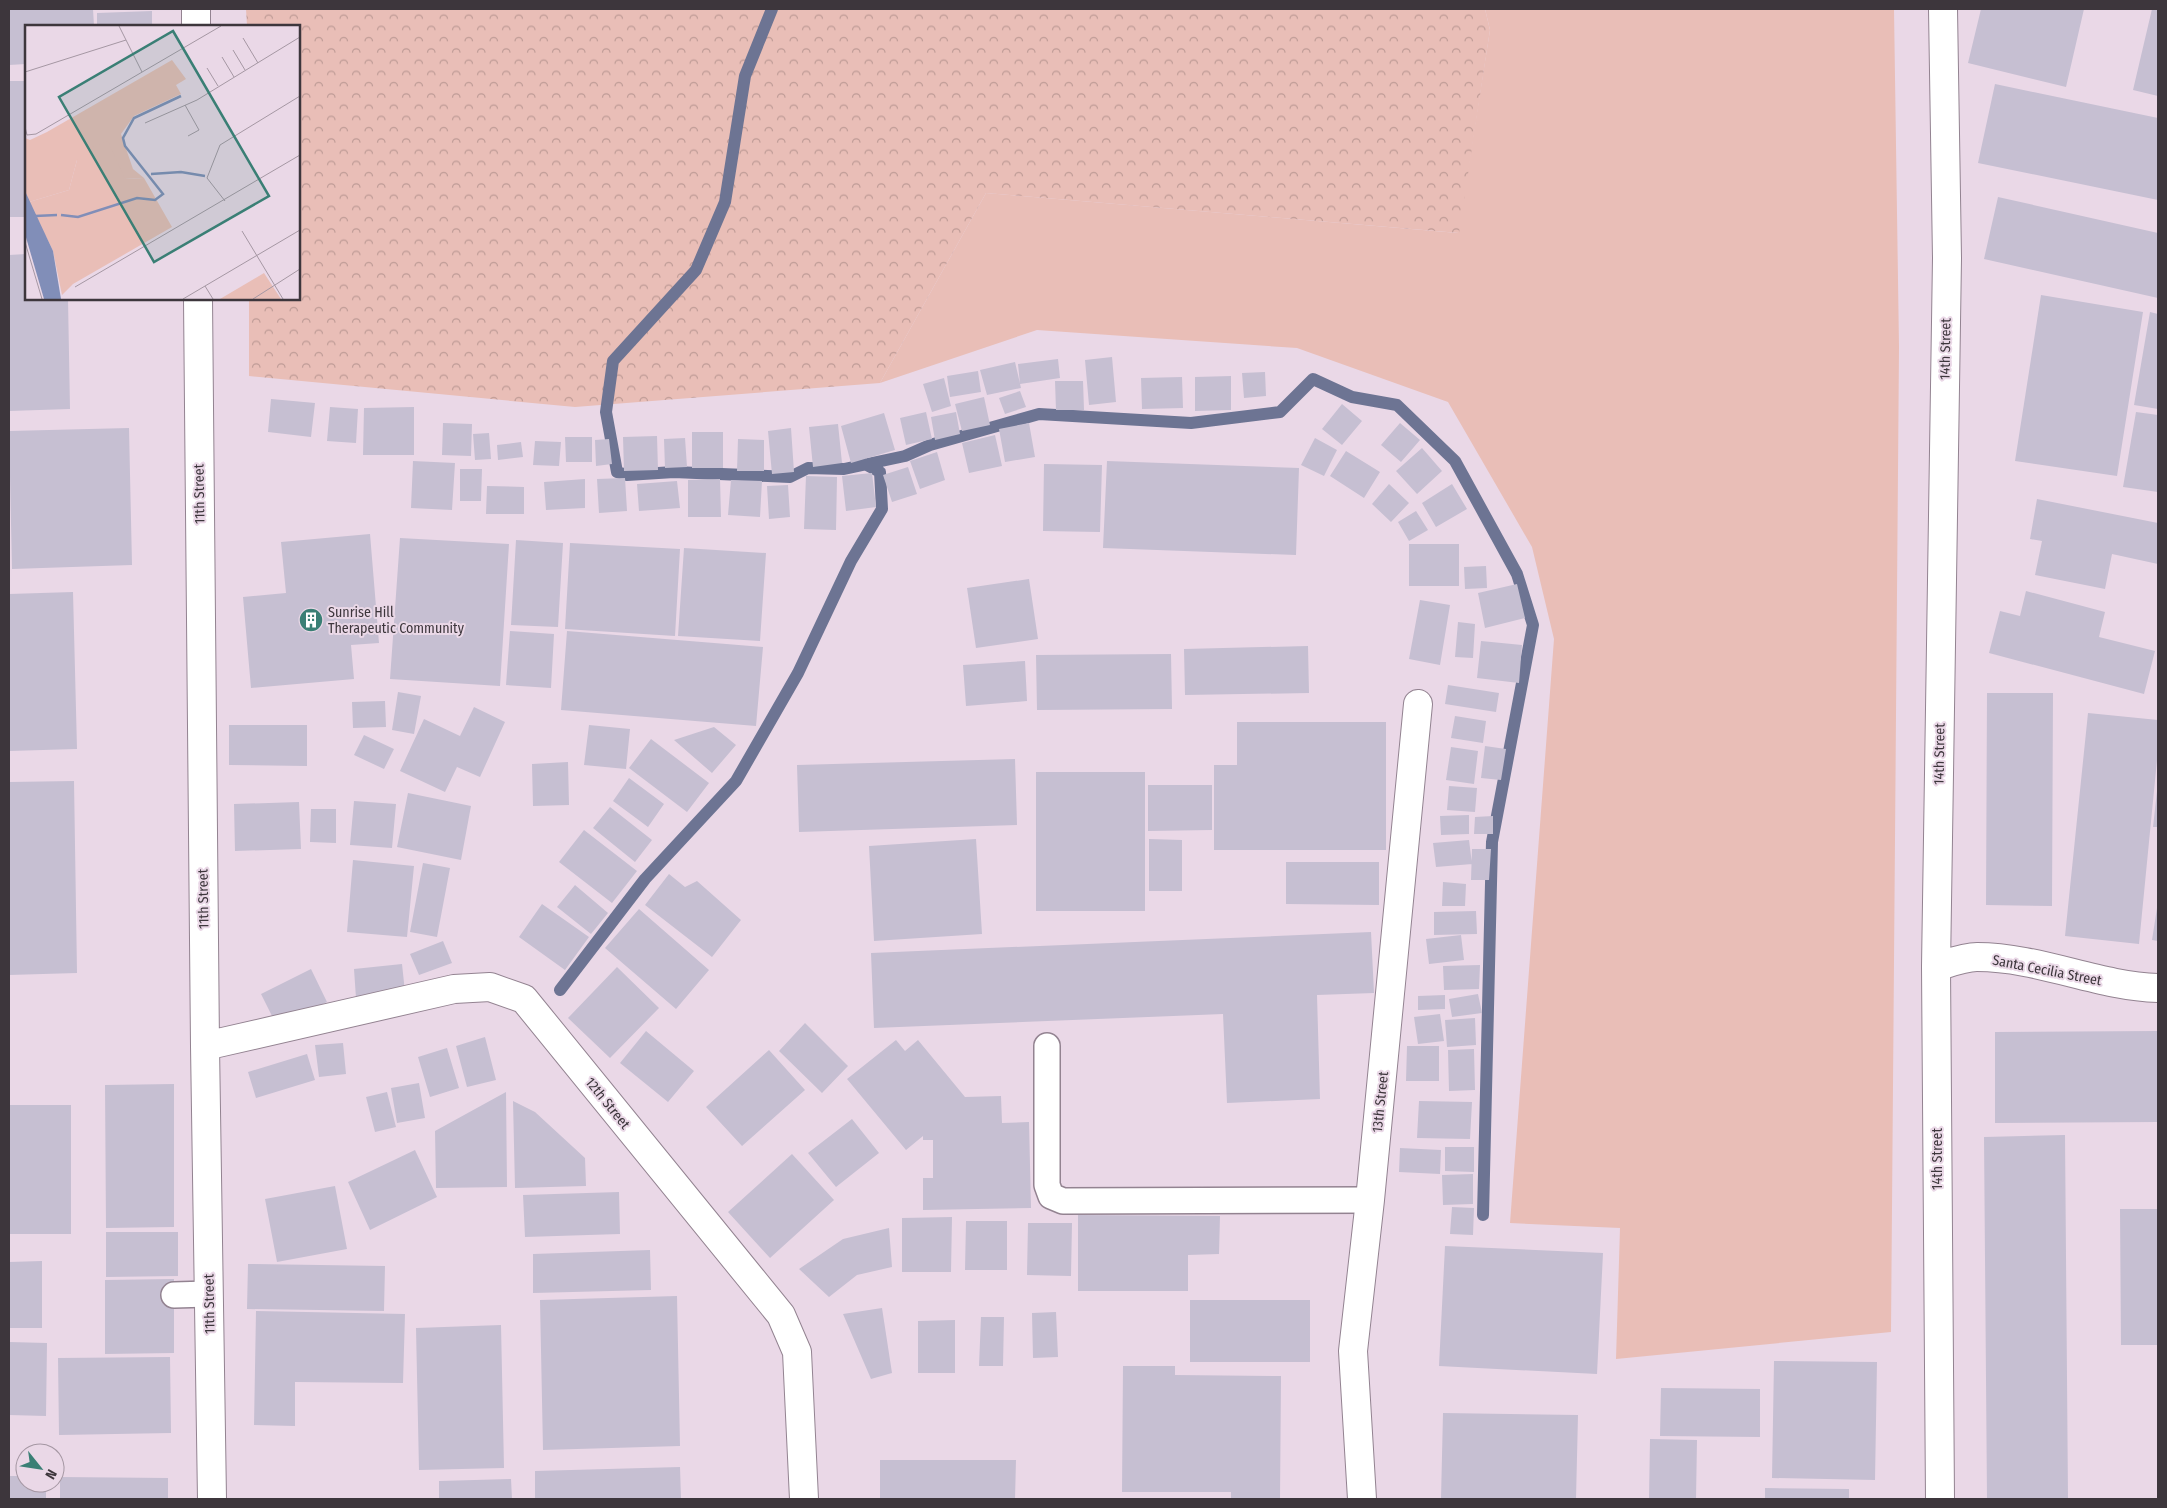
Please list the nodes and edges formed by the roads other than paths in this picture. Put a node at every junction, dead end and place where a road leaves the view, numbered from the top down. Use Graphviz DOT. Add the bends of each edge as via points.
graph roads {
  1 [pos="196,9"];
  2 [pos="1943,9"];
  3 [pos="196,25"];
  4 [pos="198,300"];
  5 [pos="1418,704"];
  6 [pos="1936,967"];
  7 [pos="2158,988"];
  8 [pos="204,1046"];
  9 [pos="1047,1046"];
  10 [pos="1370,1200"];
  11 [pos="208,1294"];
  12 [pos="174,1295"];
  13 [pos="212,1499"];
  14 [pos="804,1499"];
  15 [pos="1362,1499"];
  16 [pos="1940,1499"];
  1 -- 3 [label="street"];
  2 -- 6 [label="street, 14th Street" via="1947,249"];
  4 -- 8 [label="street, 11th Street"];
  5 -- 10 [label="street, 13th Street"];
  6 -- 7 [label="street, Santa Cecilia Street" via="1975,957 2022,962 2132,987"];
  6 -- 16 [label="street, 14th Street"];
  8 -- 11 [label="street, 11th Street"];
  8 -- 14 [label="street, 12th Street" via="454,989 490,987 524,1000 782,1316 797,1352"];
  9 -- 10 [label="lane" via="1047,1185 1051,1196 1063,1201"];
  10 -- 15 [label="street, 13th Street" via="1353,1351"];
  11 -- 12 [label="lane"];
  11 -- 13 [label="street, 11th Street"];
}
